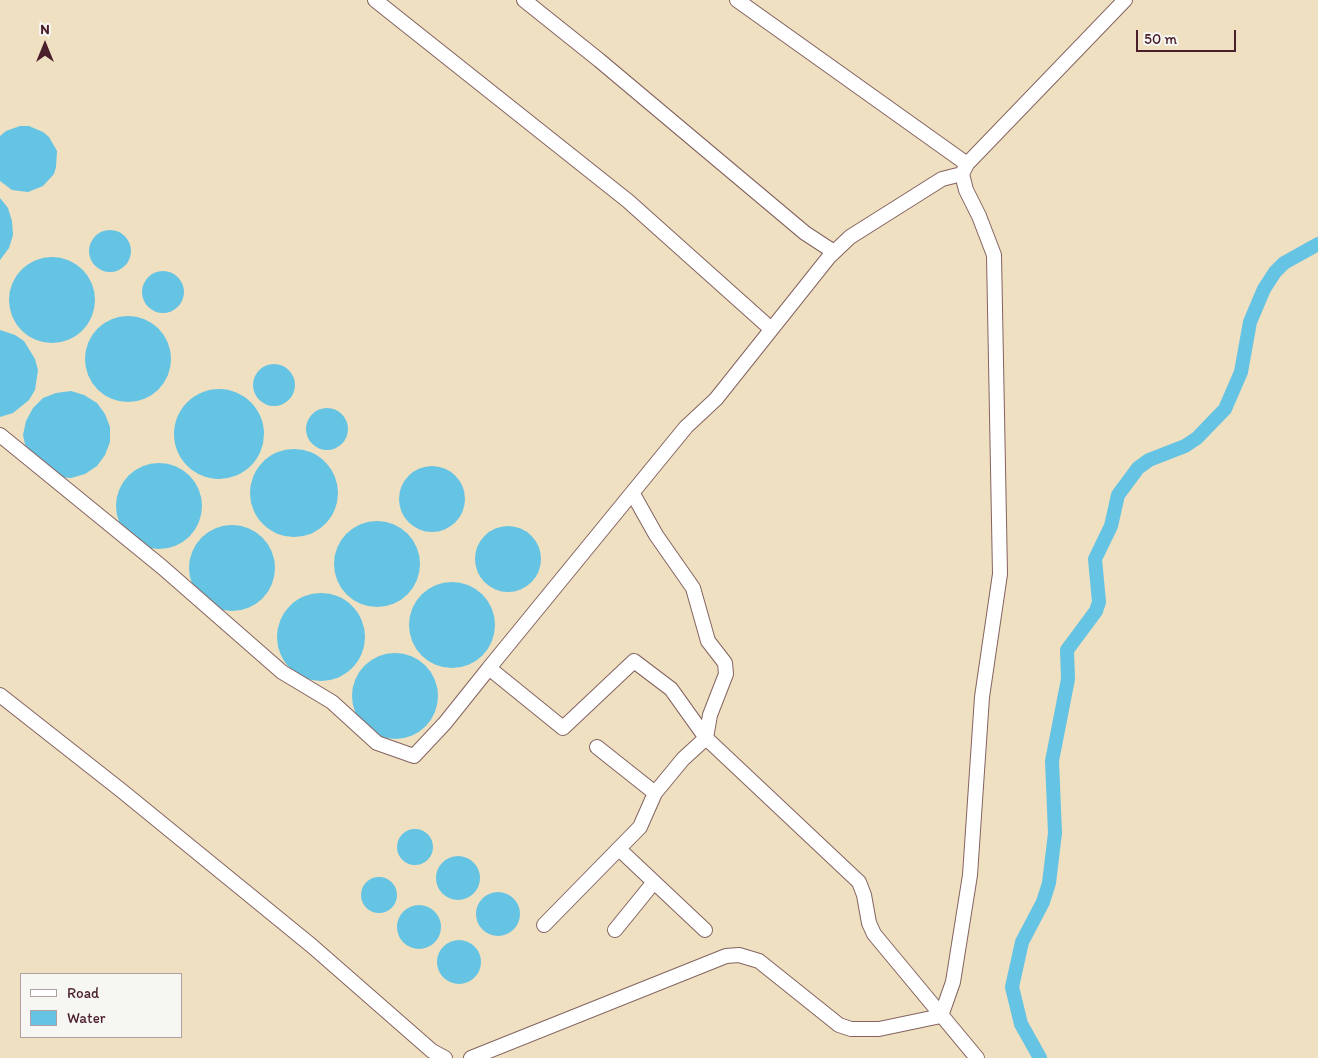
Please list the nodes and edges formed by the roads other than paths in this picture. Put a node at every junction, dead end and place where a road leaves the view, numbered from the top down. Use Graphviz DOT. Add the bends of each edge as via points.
graph roads {
  1 [pos="375,0"];
  2 [pos="524,0"];
  3 [pos="737,0"];
  4 [pos="1125,0"];
  5 [pos="965,169"];
  6 [pos="834,252"];
  7 [pos="770,328"];
  8 [pos="0,435"];
  9 [pos="633,494"];
  10 [pos="489,668"];
  11 [pos="0,695"];
  12 [pos="706,738"];
  13 [pos="597,747"];
  14 [pos="655,793"];
  15 [pos="619,849"];
  16 [pos="654,882"];
  17 [pos="544,926"];
  18 [pos="615,930"];
  19 [pos="705,930"];
  20 [pos="941,1016"];
  21 [pos="444,1058"];
  22 [pos="471,1058"];
  23 [pos="977,1058"];
  1 -- 7 [label="street" via="628,201"];
  2 -- 6 [label="street" via="805,234"];
  3 -- 5 [label="street"];
  4 -- 5 [label="street"];
  5 -- 6 [label="street" via="942,179 850,237"];
  5 -- 20 [label="street" via="966,190 994,255 1000,574 982,697 970,875 953,982"];
  6 -- 7 [label="street"];
  7 -- 9 [label="street" via="716,400 686,427"];
  8 -- 10 [label="street" via="162,567 282,672 332,702 377,743 414,756"];
  9 -- 10 [label="street"];
  9 -- 12 [label="street" via="656,536 693,588 708,641 725,663 726,674 710,715"];
  10 -- 12 [label="street" via="563,728 634,661 671,688"];
  11 -- 21 [label="street" via="312,946 432,1052"];
  12 -- 14 [label="street" via="683,759"];
  12 -- 20 [label="street" via="859,882 874,934"];
  13 -- 14 [label="street"];
  14 -- 15 [label="street" via="640,828"];
  15 -- 16 [label="street"];
  15 -- 17 [label="street"];
  16 -- 18 [label="street"];
  16 -- 19 [label="street"];
  20 -- 22 [label="street" via="879,1029 851,1029 839,1025 759,961 739,955 726,956"];
  20 -- 23 [label="street"];
}
